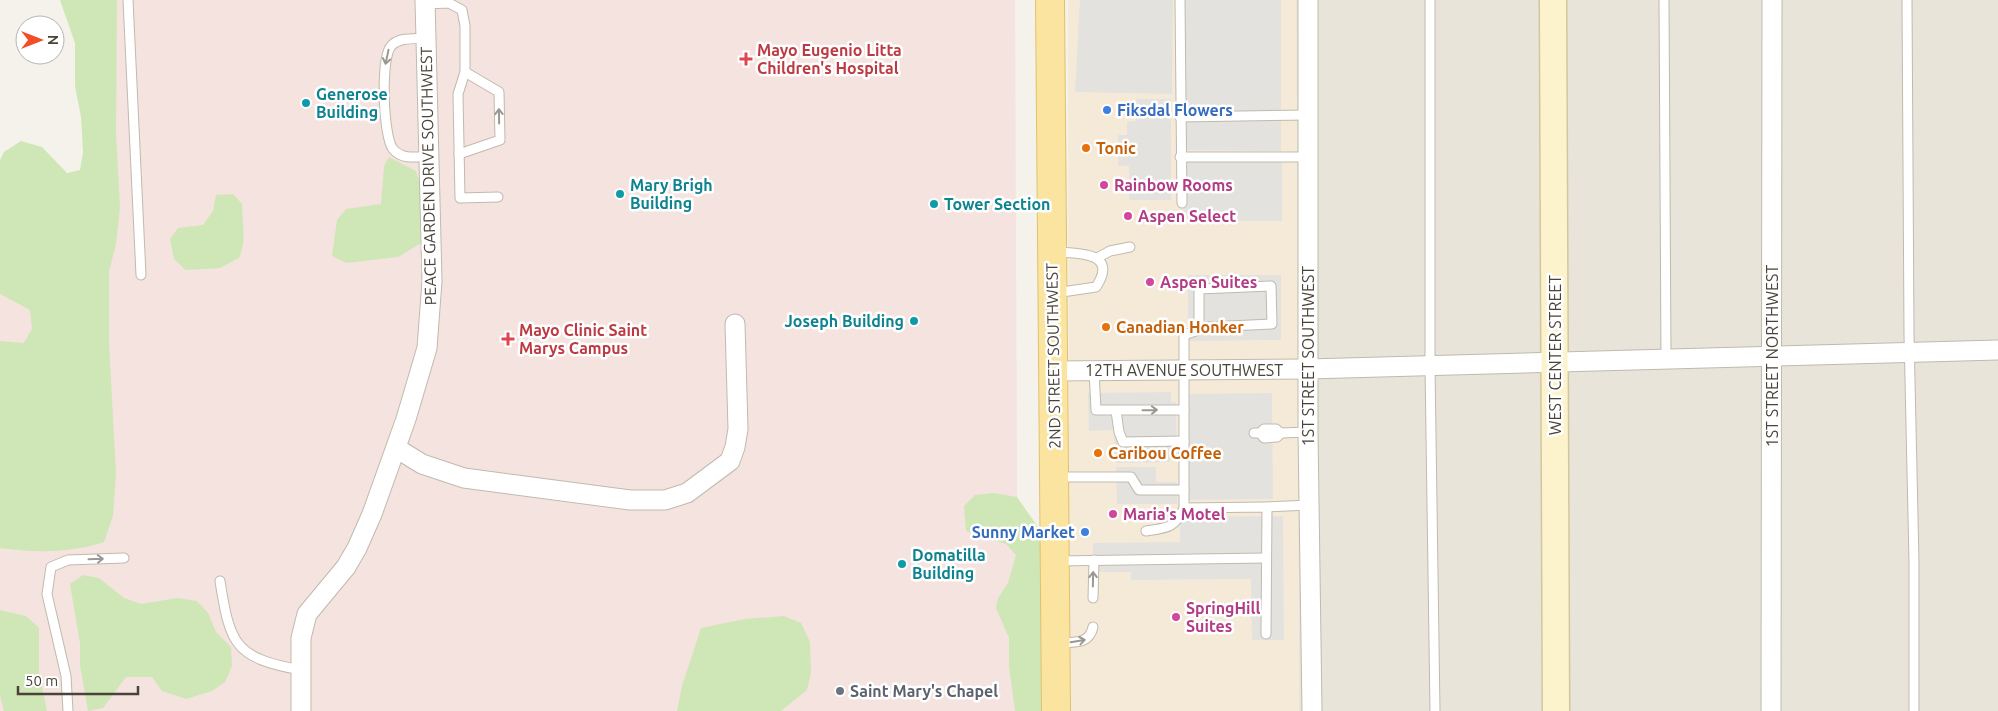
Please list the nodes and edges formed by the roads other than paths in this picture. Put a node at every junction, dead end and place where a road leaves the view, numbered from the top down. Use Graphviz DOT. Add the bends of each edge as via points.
graph roads {
  1 [pos="128,0"];
  2 [pos="1050,0"];
  3 [pos="1180,0"];
  4 [pos="1308,0"];
  5 [pos="1430,0"];
  6 [pos="1553,0"];
  7 [pos="1664,0"];
  8 [pos="1772,0"];
  9 [pos="1907,0"];
  10 [pos="425,2"];
  11 [pos="425,38"];
  12 [pos="465,72"];
  13 [pos="1308,115"];
  14 [pos="1180,117"];
  15 [pos="459,154"];
  16 [pos="428,156"];
  17 [pos="1180,157"];
  18 [pos="1308,157"];
  19 [pos="498,197"];
  20 [pos="1182,202"];
  21 [pos="1130,247"];
  22 [pos="1052,252"];
  23 [pos="1097,258"];
  24 [pos="141,275"];
  25 [pos="1052,293"];
  26 [pos="736,324"];
  27 [pos="1199,329"];
  28 [pos="1998,350"];
  29 [pos="1909,353"];
  30 [pos="1772,356"];
  31 [pos="1666,359"];
  32 [pos="1555,362"];
  33 [pos="1430,366"];
  34 [pos="1308,369"];
  35 [pos="1052,371"];
  36 [pos="1094,371"];
  37 [pos="1184,371"];
  38 [pos="1184,410"];
  39 [pos="1116,411"];
  40 [pos="1308,432"];
  41 [pos="1257,433"];
  42 [pos="1184,442"];
  43 [pos="396,448"];
  44 [pos="1054,477"];
  45 [pos="1184,490"];
  46 [pos="1310,505"];
  47 [pos="1266,507"];
  48 [pos="1184,508"];
  49 [pos="1146,531"];
  50 [pos="124,558"];
  51 [pos="1266,558"];
  52 [pos="1094,560"];
  53 [pos="1054,561"];
  54 [pos="220,581"];
  55 [pos="1093,598"];
  56 [pos="1093,627"];
  57 [pos="1266,634"];
  58 [pos="1055,643"];
  59 [pos="301,670"];
  60 [pos="68,711"];
  61 [pos="301,711"];
  62 [pos="1056,711"];
  63 [pos="1312,711"];
  64 [pos="1435,711"];
  65 [pos="1556,711"];
  66 [pos="1771,711"];
  67 [pos="1914,711"];
  1 -- 24 [label="lane"];
  2 -- 22 [label="main road, 2ND STREET SOUTHWEST"];
  3 -- 14 [label="lane"];
  4 -- 13 [label="street, 1ST STREET SOUTHWEST"];
  5 -- 33 [label="lane"];
  6 -- 32 [label="street, WEST CENTER STREET"];
  7 -- 31 [label="lane"];
  8 -- 30 [label="street, 1ST STREET NORTHWEST"];
  9 -- 29 [label="lane"];
  10 -- 11 [label="street, PEACE GARDEN DRIVE SOUTHWEST"];
  10 -- 12 [label="lane" via="449,3 462,10"];
  11 -- 16 [label="street, PEACE GARDEN DRIVE SOUTHWEST"];
  11 -- 16 [label="lane, one-way" via="399,40 387,51 386,124 393,150 408,158"];
  12 -- 15 [label="lane" via="458,94"];
  15 -- 12 [label="lane, one-way" via="500,140 499,92"];
  13 -- 14 [label="lane"];
  13 -- 18 [label="street, 1ST STREET SOUTHWEST"];
  14 -- 17 [label="lane"];
  15 -- 19 [label="lane" via="460,198"];
  16 -- 43 [label="street, PEACE GARDEN DRIVE SOUTHWEST" via="431,316 420,376"];
  17 -- 18 [label="lane"];
  17 -- 20 [label="lane"];
  18 -- 34 [label="street, 1ST STREET SOUTHWEST"];
  21 -- 23 [label="lane" via="1110,251"];
  22 -- 23 [label="lane" via="1089,254"];
  22 -- 25 [label="main road, 2ND STREET SOUTHWEST"];
  23 -- 25 [label="lane" via="1101,273 1096,287"];
  25 -- 35 [label="main road, 2ND STREET SOUTHWEST"];
  26 -- 43 [label="street" via="738,429 735,447 730,461 687,493 665,500 630,500 464,478 422,464"];
  27 -- 27 [label="lane" via="1272,324 1271,286 1199,289"];
  27 -- 37 [label="lane" via="1184,335"];
  28 -- 29 [label="street, 12TH AVENUE SOUTHWEST"];
  29 -- 30 [label="street, 12TH AVENUE SOUTHWEST"];
  29 -- 67 [label="lane"];
  30 -- 31 [label="street, 12TH AVENUE SOUTHWEST"];
  30 -- 66 [label="street, 1ST STREET NORTHWEST"];
  31 -- 32 [label="street, 12TH AVENUE SOUTHWEST"];
  32 -- 33 [label="street, 12TH AVENUE SOUTHWEST"];
  32 -- 65 [label="street, WEST CENTER STREET"];
  33 -- 34 [label="street, 12TH AVENUE SOUTHWEST"];
  33 -- 64 [label="lane"];
  34 -- 37 [label="street, 12TH AVENUE SOUTHWEST"];
  34 -- 40 [label="street, 1ST STREET SOUTHWEST"];
  35 -- 36 [label="street, 12TH AVENUE SOUTHWEST"];
  35 -- 44 [label="main road, 2ND STREET SOUTHWEST"];
  36 -- 37 [label="street, 12TH AVENUE SOUTHWEST"];
  36 -- 39 [label="lane" via="1096,410"];
  37 -- 38 [label="lane"];
  39 -- 38 [label="lane, one-way"];
  38 -- 42 [label="lane"];
  39 -- 42 [label="lane" via="1123,442"];
  40 -- 41 [label="lane" via="1281,433 1277,437 1264,438"];
  40 -- 46 [label="street, 1ST STREET SOUTHWEST"];
  42 -- 45 [label="lane"];
  43 -- 59 [label="street, PEACE GARDEN DRIVE SOUTHWEST" via="357,548 346,567 307,614 301,638"];
  44 -- 45 [label="lane" via="1131,476 1138,490"];
  44 -- 53 [label="main road, 2ND STREET SOUTHWEST"];
  45 -- 48 [label="lane"];
  46 -- 47 [label="lane"];
  46 -- 63 [label="street, 1ST STREET SOUTHWEST"];
  47 -- 48 [label="lane"];
  47 -- 51 [label="lane"];
  48 -- 49 [label="lane" via="1179,520 1167,528"];
  60 -- 50 [label="lane, one-way" via="66,676 47,594 51,567 68,560"];
  51 -- 52 [label="lane"];
  51 -- 57 [label="lane"];
  52 -- 53 [label="lane"];
  55 -- 52 [label="lane, one-way"];
  53 -- 58 [label="main road, 2ND STREET SOUTHWEST"];
  54 -- 59 [label="lane" via="230,632 240,648 268,664"];
  58 -- 56 [label="lane, one-way" via="1087,640"];
  58 -- 62 [label="main road, 2ND STREET SOUTHWEST"];
  59 -- 61 [label="street, PEACE GARDEN DRIVE SOUTHWEST"];
}
